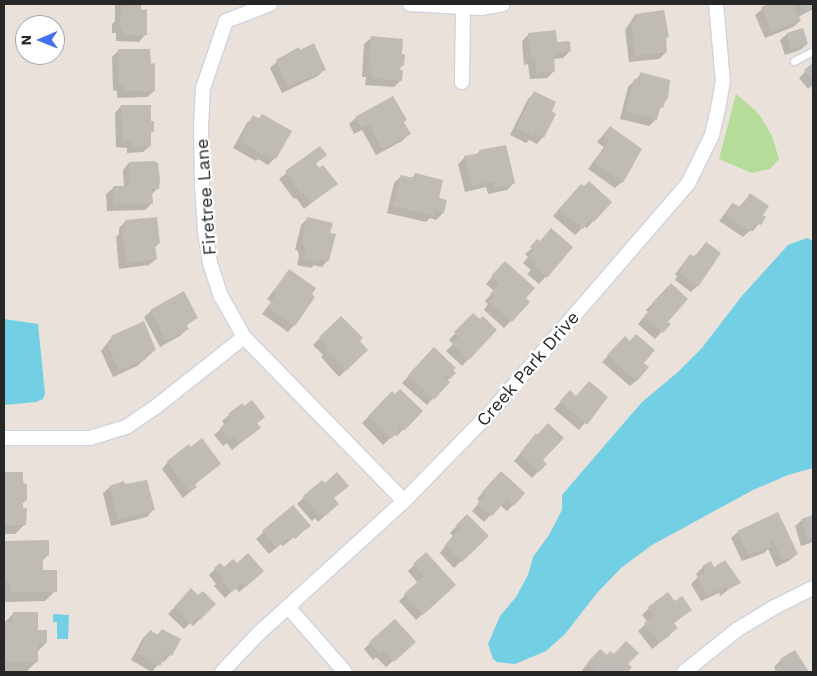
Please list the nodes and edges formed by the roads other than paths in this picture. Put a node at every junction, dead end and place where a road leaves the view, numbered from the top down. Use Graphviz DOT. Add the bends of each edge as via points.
graph roads {
  1 [pos="270,4"];
  2 [pos="410,4"];
  3 [pos="503,4"];
  4 [pos="716,4"];
  5 [pos="464,8"];
  6 [pos="813,51"];
  7 [pos="794,61"];
  8 [pos="462,82"];
  9 [pos="244,337"];
  10 [pos="4,438"];
  11 [pos="404,501"];
  12 [pos="813,588"];
  13 [pos="288,607"];
  14 [pos="222,672"];
  15 [pos="345,672"];
  16 [pos="684,672"];
  1 -- 9 [label="street, Firetree Lane" via="226,22 203,88 202,185 207,245 221,296"];
  2 -- 5 [label="street"];
  3 -- 5 [label="street"];
  4 -- 11 [label="street, Creek Park Drive" via="723,82 712,135 688,184 490,413"];
  5 -- 8 [label="street"];
  6 -- 7 [label="lane"];
  9 -- 10 [label="street" via="158,406 126,427 90,438"];
  9 -- 11 [label="street, Firetree Lane"];
  11 -- 13 [label="street, Creek Park Drive"];
  12 -- 16 [label="street" via="738,630"];
  13 -- 14 [label="street, Creek Park Drive" via="238,652"];
  13 -- 15 [label="street"];
}
